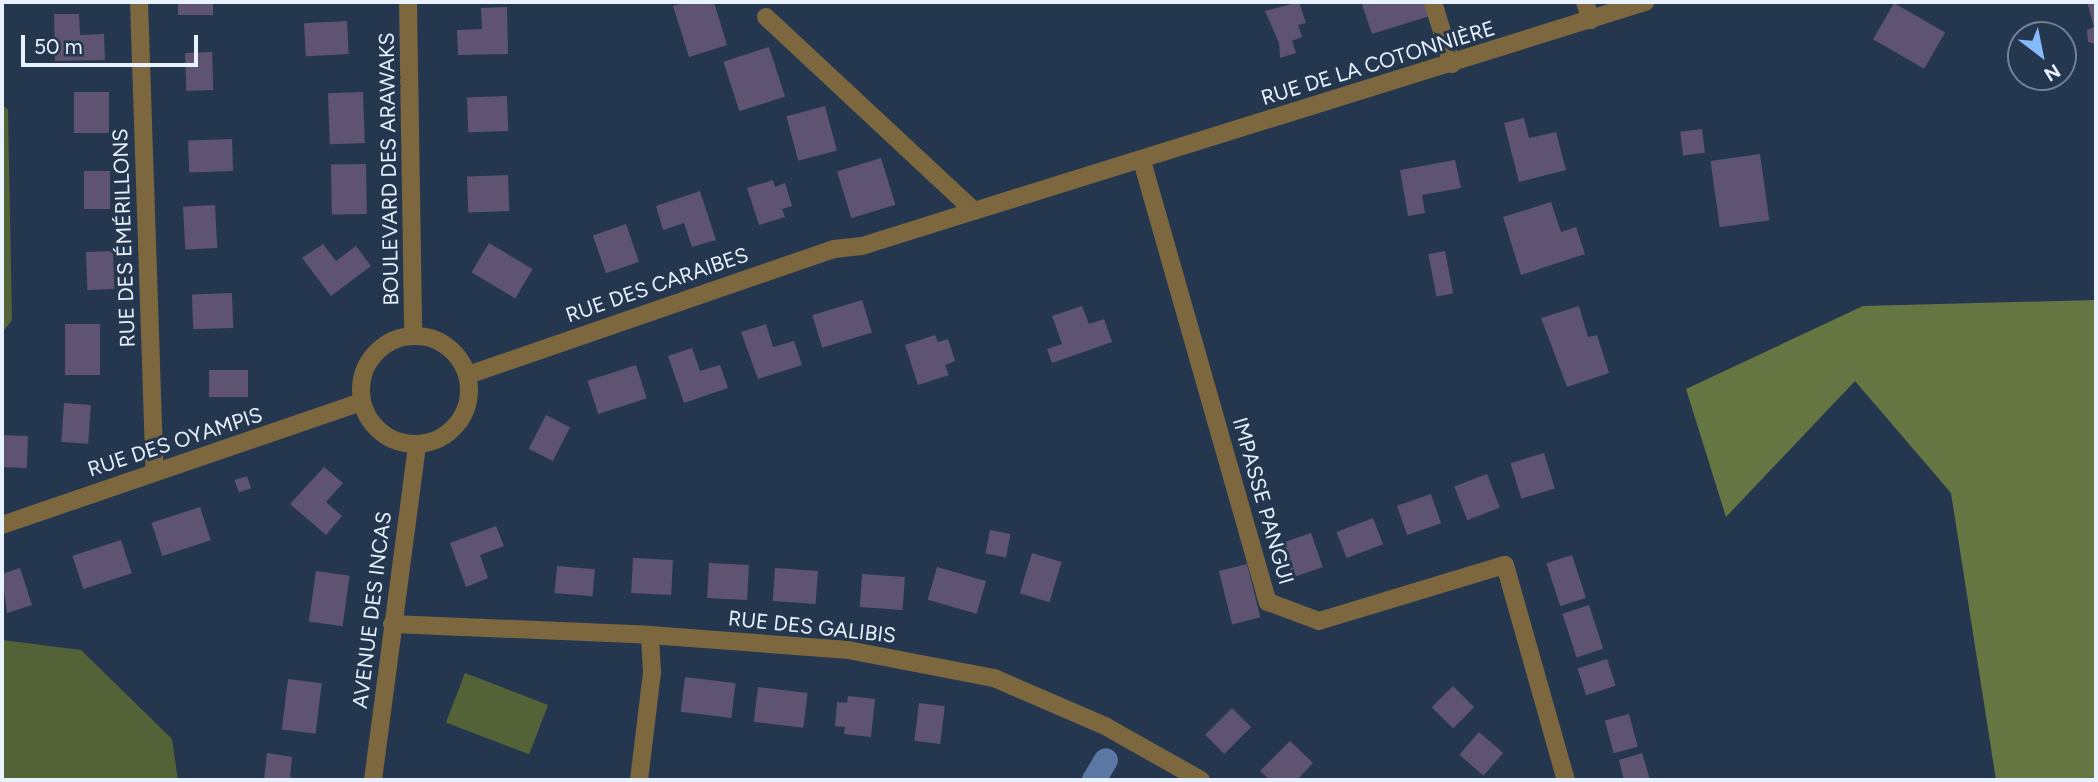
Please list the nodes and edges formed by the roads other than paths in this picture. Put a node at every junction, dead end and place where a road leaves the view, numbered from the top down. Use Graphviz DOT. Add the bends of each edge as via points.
graph roads {
  1 [pos="139,2"];
  2 [pos="408,2"];
  3 [pos="1433,2"];
  4 [pos="1585,2"];
  5 [pos="1645,2"];
  6 [pos="766,17"];
  7 [pos="1591,20"];
  8 [pos="1452,64"];
  9 [pos="1142,161"];
  10 [pos="974,211"];
  11 [pos="413,335"];
  12 [pos="468,374"];
  13 [pos="361,402"];
  14 [pos="417,445"];
  15 [pos="155,472"];
  16 [pos="2,525"];
  17 [pos="392,624"];
  18 [pos="650,635"];
  19 [pos="373,780"];
  20 [pos="639,780"];
  21 [pos="1201,780"];
  22 [pos="1566,780"];
  1 -- 15 [label="street, RUE DES ÉMÉRILLONS"];
  2 -- 11 [label="street, BOULEVARD DES ARAWAKS"];
  3 -- 8 [label="street"];
  4 -- 7 [label="street"];
  5 -- 7 [label="street, RUE DE LA COTONNIÈRE"];
  6 -- 10 [label="street"];
  7 -- 8 [label="street, RUE DE LA COTONNIÈRE"];
  8 -- 9 [label="street, RUE DE LA COTONNIÈRE"];
  9 -- 10 [label="street, RUE DE LA COTONNIÈRE"];
  9 -- 22 [label="street, IMPASSE PANGUI" via="1268,602 1319,621 1505,565"];
  10 -- 12 [label="street, RUE DES CARAIBES" via="862,246 834,249"];
  11 -- 12 [label="street" via="447,346"];
  11 -- 13 [label="street" via="378,349 366,365"];
  12 -- 14 [label="street" via="465,414 453,430 436,441"];
  13 -- 14 [label="street" via="366,416 387,438"];
  13 -- 15 [label="street, RUE DES OYAMPIS"];
  14 -- 17 [label="street, AVENUE DES INCAS"];
  15 -- 16 [label="street, RUE DES OYAMPIS"];
  17 -- 18 [label="street, RUE DES GALIBIS"];
  17 -- 19 [label="street, AVENUE DES INCAS"];
  18 -- 20 [label="street" via="652,673"];
  18 -- 21 [label="street, RUE DES GALIBIS" via="848,650 994,678 1105,726"];
}
